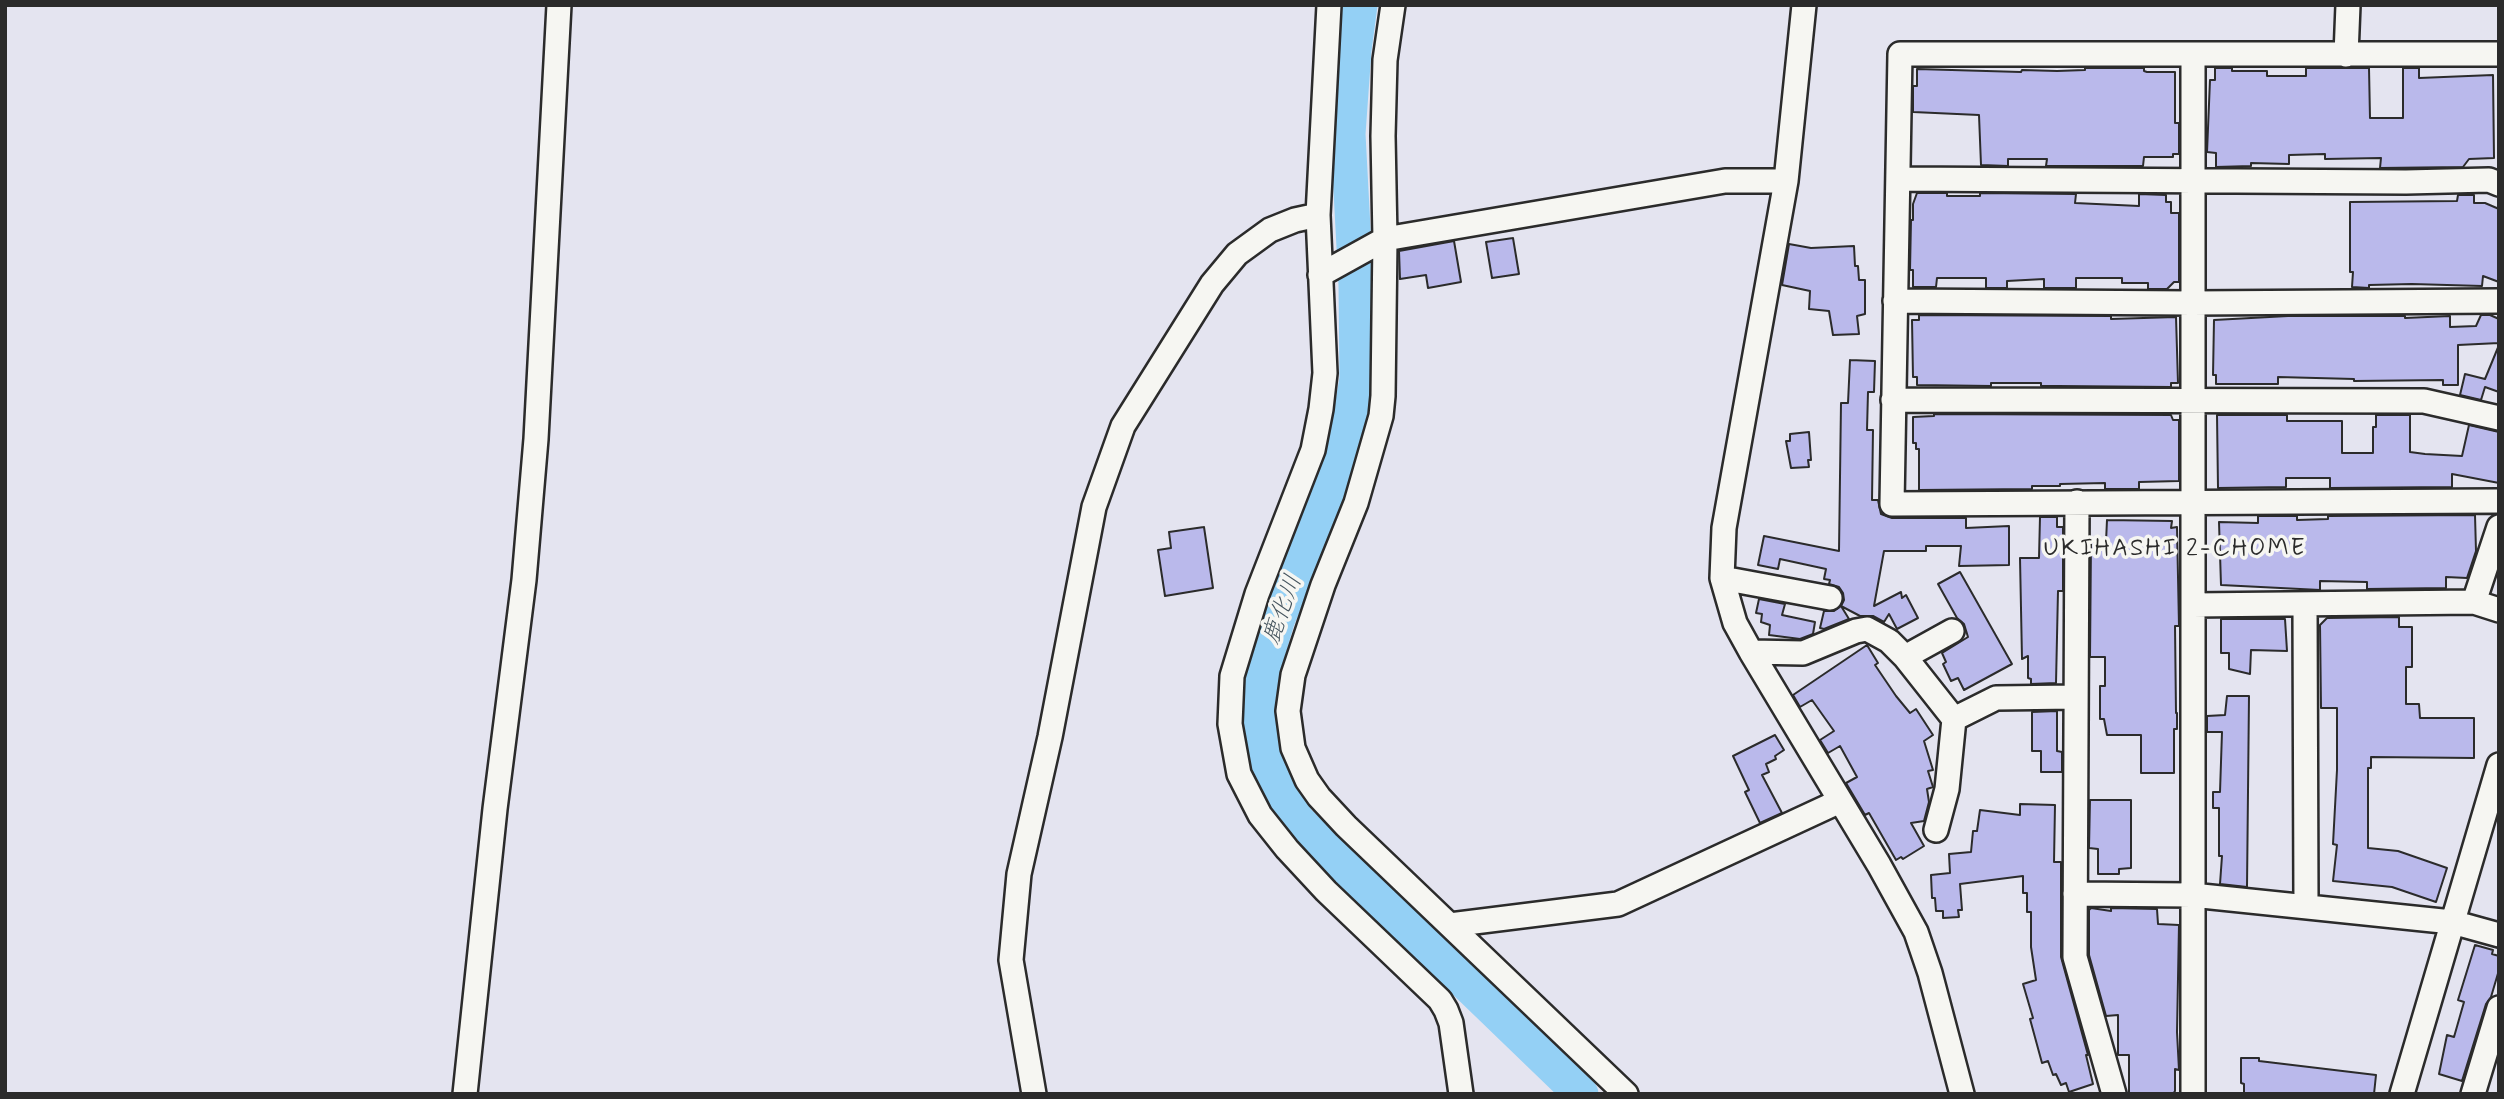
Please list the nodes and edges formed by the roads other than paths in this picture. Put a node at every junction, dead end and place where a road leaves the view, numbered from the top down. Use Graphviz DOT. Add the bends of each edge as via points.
graph roads {
  1 [pos="559,5"];
  2 [pos="1329,5"];
  3 [pos="1393,5"];
  4 [pos="1804,5"];
  5 [pos="2348,5"];
  6 [pos="2499,54"];
  7 [pos="2193,55"];
  8 [pos="2346,55"];
  9 [pos="1898,179"];
  10 [pos="2192,179"];
  11 [pos="1786,181"];
  12 [pos="2499,184"];
  13 [pos="1318,215"];
  14 [pos="1385,239"];
  15 [pos="1324,273"];
  16 [pos="1895,301"];
  17 [pos="2499,301"];
  18 [pos="2192,303"];
  19 [pos="1893,400"];
  20 [pos="2193,402"];
  21 [pos="2499,418"];
  22 [pos="2499,501"];
  23 [pos="2077,502"];
  24 [pos="2192,503"];
  25 [pos="2499,527"];
  26 [pos="1722,578"];
  27 [pos="1830,598"];
  28 [pos="2474,602"];
  29 [pos="2193,605"];
  30 [pos="2305,605"];
  31 [pos="2499,610"];
  32 [pos="1952,631"];
  33 [pos="1751,652"];
  34 [pos="1905,657"];
  35 [pos="2075,697"];
  36 [pos="1954,719"];
  37 [pos="2499,765"];
  38 [pos="1840,801"];
  39 [pos="1936,831"];
  40 [pos="2075,894"];
  41 [pos="2192,895"];
  42 [pos="2306,906"];
  43 [pos="2452,922"];
  44 [pos="1450,925"];
  45 [pos="2499,935"];
  46 [pos="2499,1008"];
  47 [pos="2494,1042"];
  48 [pos="465,1094"];
  49 [pos="1034,1094"];
  50 [pos="1461,1094"];
  51 [pos="1626,1094"];
  52 [pos="1962,1094"];
  53 [pos="2114,1094"];
  54 [pos="2193,1094"];
  55 [pos="2402,1094"];
  56 [pos="2473,1094"];
  1 -- 48 [label="street" via="537,425 524,580"];
  2 -- 13 [label="street"];
  3 -- 14 [label="street" via="1387,32 1382,136"];
  4 -- 11 [label="street"];
  5 -- 8 [label="street"];
  6 -- 8 [label="street"];
  7 -- 8 [label="street"];
  7 -- 9 [label="street" via="1899,54"];
  7 -- 10 [label="street"];
  9 -- 10 [label="street"];
  9 -- 16 [label="street"];
  10 -- 12 [label="street" via="2489,180"];
  10 -- 18 [label="street"];
  11 -- 14 [label="street" via="1725,181"];
  11 -- 26 [label="street" via="1724,528"];
  13 -- 15 [label="street"];
  13 -- 49 [label="street" via="1270,230 1237,254 1212,284 1123,426 1094,507 1019,874 1012,960"];
  14 -- 15 [label="street"];
  14 -- 44 [label="street" via="1381,416 1356,503 1293,675 1288,711 1298,762 1319,797"];
  15 -- 50 [label="street" via="1325,373 1314,450 1254,606 1233,676 1230,723 1239,774 1260,815 1326,891 1440,1000 1451,1023"];
  16 -- 18 [label="street"];
  16 -- 19 [label="street"];
  17 -- 18 [label="street"];
  18 -- 20 [label="street"];
  19 -- 20 [label="street"];
  19 -- 23 [label="street" via="1892,504"];
  20 -- 21 [label="street" via="2424,401"];
  20 -- 24 [label="street"];
  22 -- 24 [label="street"];
  23 -- 24 [label="street"];
  23 -- 35 [label="street"];
  24 -- 29 [label="street"];
  25 -- 28 [label="street"];
  26 -- 27 [label="street"];
  26 -- 33 [label="street" via="1735,623"];
  28 -- 30 [label="street"];
  28 -- 31 [label="street"];
  29 -- 30 [label="street"];
  29 -- 41 [label="street"];
  30 -- 42 [label="street"];
  32 -- 34 [label="street"];
  33 -- 34 [label="street" via="1803,653 1867,629"];
  33 -- 38 [label="street"];
  34 -- 36 [label="street"];
  35 -- 36 [label="street" via="1996,698"];
  35 -- 40 [label="street"];
  36 -- 39 [label="street" via="1947,789"];
  37 -- 43 [label="street"];
  38 -- 44 [label="street" via="1618,904"];
  38 -- 52 [label="street" via="1916,932"];
  40 -- 41 [label="street"];
  40 -- 53 [label="street" via="2075,957"];
  41 -- 42 [label="street"];
  41 -- 54 [label="street"];
  42 -- 43 [label="street"];
  43 -- 45 [label="street"];
  43 -- 55 [label="street"];
  44 -- 51 [label="street"];
  46 -- 47 [label="street"];
  47 -- 56 [label="street"];
}
